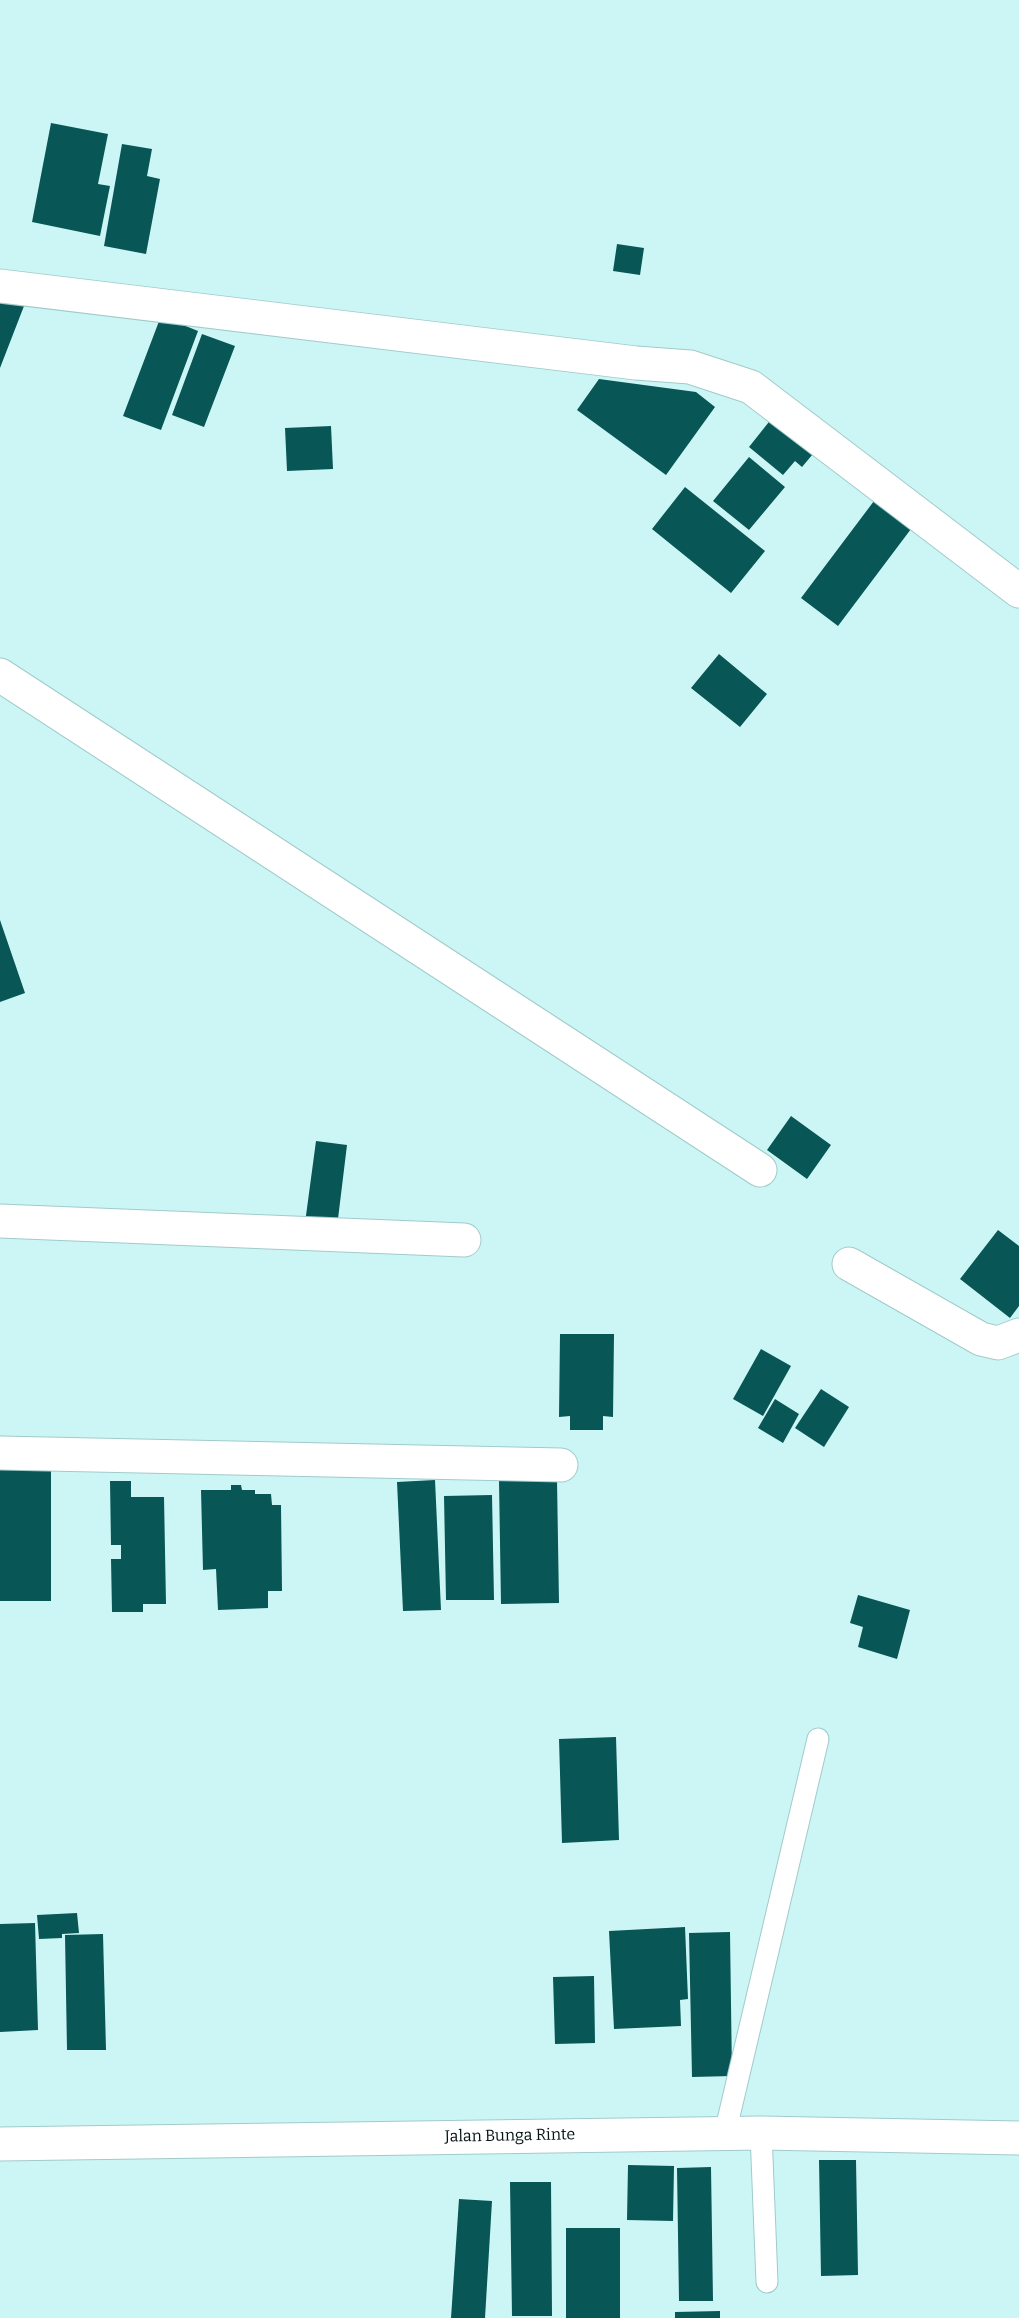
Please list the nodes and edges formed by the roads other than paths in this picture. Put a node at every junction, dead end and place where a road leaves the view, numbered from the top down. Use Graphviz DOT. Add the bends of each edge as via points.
graph roads {
  1 [pos="0,286"];
  2 [pos="1019,591"];
  3 [pos="0,675"];
  4 [pos="760,1170"];
  5 [pos="0,1221"];
  6 [pos="464,1240"];
  7 [pos="849,1264"];
  8 [pos="1019,1335"];
  9 [pos="0,1453"];
  10 [pos="561,1465"];
  11 [pos="818,1739"];
  12 [pos="725,2133"];
  13 [pos="761,2133"];
  14 [pos="1019,2138"];
  15 [pos="0,2144"];
  16 [pos="767,2282"];
  1 -- 2 [label="street" via="690,367 751,387"];
  3 -- 4 [label="street"];
  5 -- 6 [label="street"];
  7 -- 8 [label="street" via="981,1339 998,1343"];
  9 -- 10 [label="street"];
  11 -- 12 [label="lane"];
  12 -- 13 [label="street, Jalan Bunga Rinte"];
  12 -- 15 [label="street, Jalan Bunga Rinte"];
  13 -- 14 [label="street, Jalan Bunga Rinte"];
  13 -- 16 [label="lane"];
}
